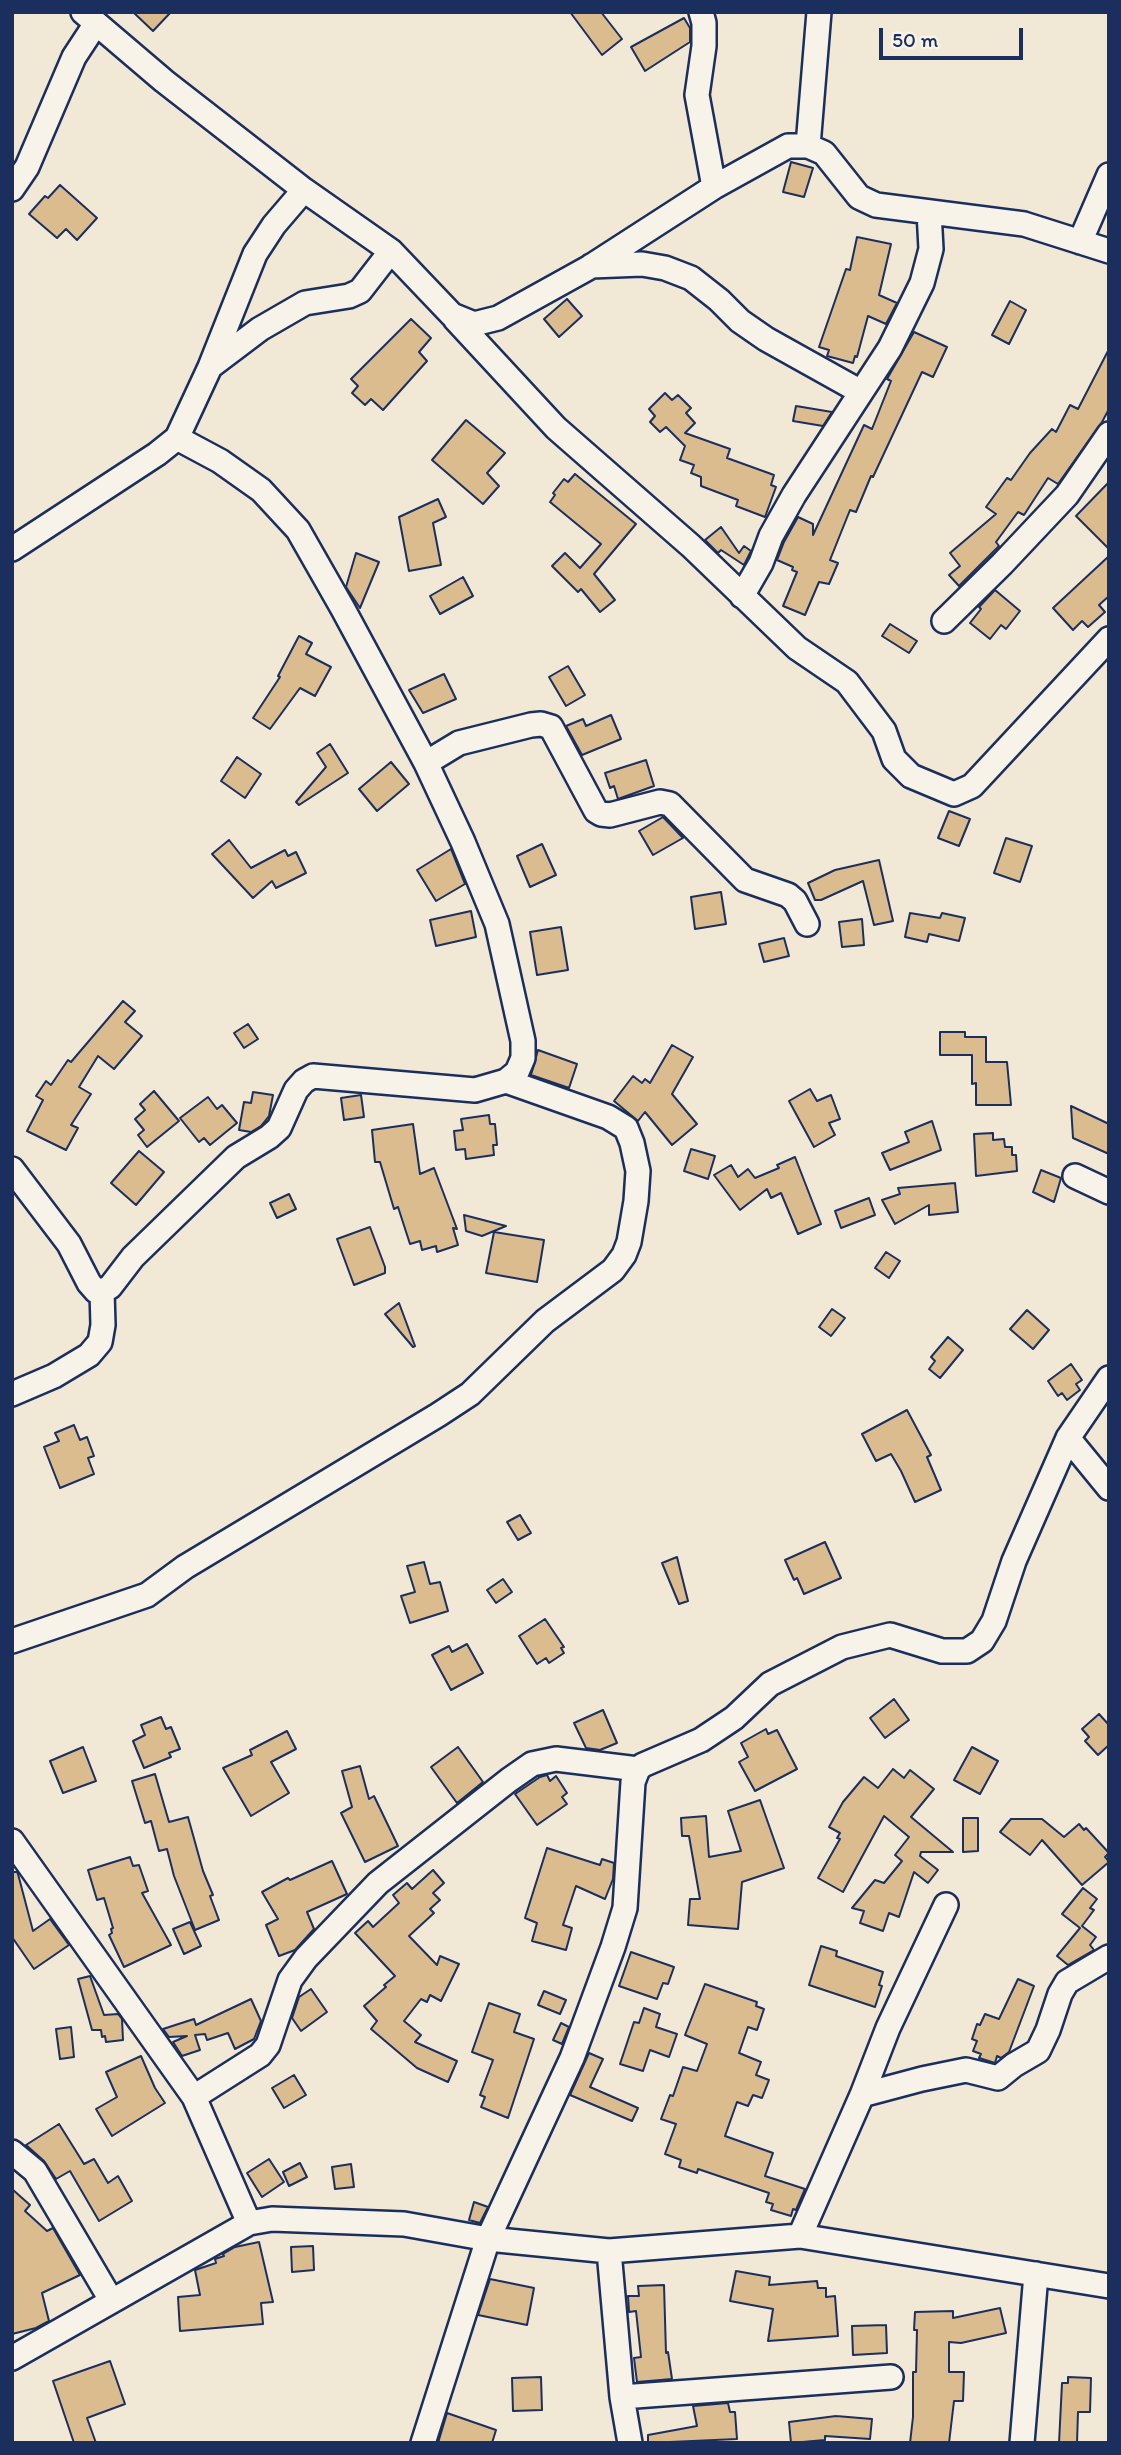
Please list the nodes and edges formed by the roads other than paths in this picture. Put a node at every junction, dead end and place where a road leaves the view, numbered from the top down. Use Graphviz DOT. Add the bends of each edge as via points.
graph roads {
  1 [pos="701,12"];
  2 [pos="819,12"];
  3 [pos="89,19"];
  4 [pos="808,146"];
  5 [pos="1109,175"];
  6 [pos="714,187"];
  7 [pos="12,189"];
  8 [pos="304,190"];
  9 [pos="929,212"];
  10 [pos="1080,242"];
  11 [pos="391,251"];
  12 [pos="1109,251"];
  13 [pos="590,267"];
  14 [pos="452,315"];
  15 [pos="210,367"];
  16 [pos="861,392"];
  17 [pos="1109,434"];
  18 [pos="177,438"];
  19 [pos="12,549"];
  20 [pos="742,596"];
  21 [pos="944,621"];
  22 [pos="1109,639"];
  23 [pos="426,763"];
  24 [pos="807,924"];
  25 [pos="506,1081"];
  26 [pos="12,1169"];
  27 [pos="1075,1176"];
  28 [pos="1109,1192"];
  29 [pos="102,1292"];
  30 [pos="1109,1378"];
  31 [pos="12,1394"];
  32 [pos="1068,1438"];
  33 [pos="1109,1488"];
  34 [pos="12,1641"];
  35 [pos="638,1769"];
  36 [pos="12,1841"];
  37 [pos="946,1905"];
  38 [pos="1109,1957"];
  39 [pos="862,2095"];
  40 [pos="194,2097"];
  41 [pos="12,2152"];
  42 [pos="249,2223"];
  43 [pos="800,2236"];
  44 [pos="488,2239"];
  45 [pos="609,2251"];
  46 [pos="1036,2274"];
  47 [pos="1109,2286"];
  48 [pos="111,2300"];
  49 [pos="12,2358"];
  50 [pos="891,2377"];
  51 [pos="622,2397"];
  52 [pos="423,2443"];
  53 [pos="630,2443"];
  54 [pos="1022,2443"];
  1 -- 6 [label="street" via="704,46 696,95"];
  2 -- 4 [label="street"];
  3 -- 7 [label="street" via="27,167"];
  3 -- 8 [label="street"];
  4 -- 6 [label="street" via="788,146"];
  4 -- 9 [label="street" via="824,153 859,197 876,205"];
  5 -- 10 [label="street"];
  6 -- 13 [label="street"];
  8 -- 11 [label="street"];
  8 -- 15 [label="street" via="255,254"];
  9 -- 10 [label="street" via="1024,224"];
  9 -- 16 [label="street" via="931,249 922,283 890,348"];
  10 -- 12 [label="street"];
  11 -- 14 [label="street"];
  11 -- 15 [label="street" via="360,291 305,303 260,329"];
  13 -- 14 [label="street" via="498,318 474,324"];
  13 -- 16 [label="street" via="642,264 691,278 766,339"];
  14 -- 20 [label="street" via="556,428"];
  15 -- 18 [label="street"];
  16 -- 20 [label="street" via="794,495"];
  17 -- 21 [label="street" via="1067,495"];
  18 -- 19 [label="street"];
  18 -- 23 [label="street" via="261,490 298,530"];
  20 -- 22 [label="street" via="797,648 847,682 884,731 894,759 911,776 954,794 972,786"];
  23 -- 24 [label="street" via="459,743 531,725 551,727 601,814 670,804 745,880 795,901"];
  23 -- 25 [label="street" via="498,924 523,1041 523,1058"];
  25 -- 29 [label="street" via="475,1090 313,1076 304,1080 279,1128 236,1157"];
  25 -- 34 [label="street" via="608,1117 626,1128 638,1171 636,1201 629,1242 612,1270 545,1321 470,1394 185,1567 147,1595"];
  26 -- 29 [label="street" via="69,1244 89,1283"];
  27 -- 28 [label="street"];
  29 -- 31 [label="street" via="100,1342 89,1355"];
  30 -- 32 [label="street"];
  32 -- 33 [label="street"];
  32 -- 35 [label="street" via="982,1641 967,1651 942,1651 890,1635 842,1647 770,1684 734,1718 701,1740"];
  35 -- 40 [label="street" via="556,1759 532,1764 509,1780 378,1883 290,1980 268,2045 260,2055"];
  35 -- 44 [label="street" via="633,1782 625,1908 613,1947 572,2058"];
  36 -- 40 [label="street"];
  37 -- 39 [label="street"];
  38 -- 39 [label="street" via="1067,1982 1038,2051 998,2078 966,2070"];
  39 -- 43 [label="street"];
  40 -- 42 [label="street"];
  41 -- 48 [label="street" via="35,2171"];
  42 -- 44 [label="street" via="272,2219 404,2224"];
  42 -- 48 [label="street"];
  43 -- 45 [label="street"];
  43 -- 46 [label="street"];
  44 -- 45 [label="street"];
  44 -- 52 [label="street"];
  45 -- 51 [label="street"];
  46 -- 47 [label="street"];
  46 -- 54 [label="street"];
  48 -- 49 [label="street"];
  50 -- 51 [label="street"];
  51 -- 53 [label="street"];
}
